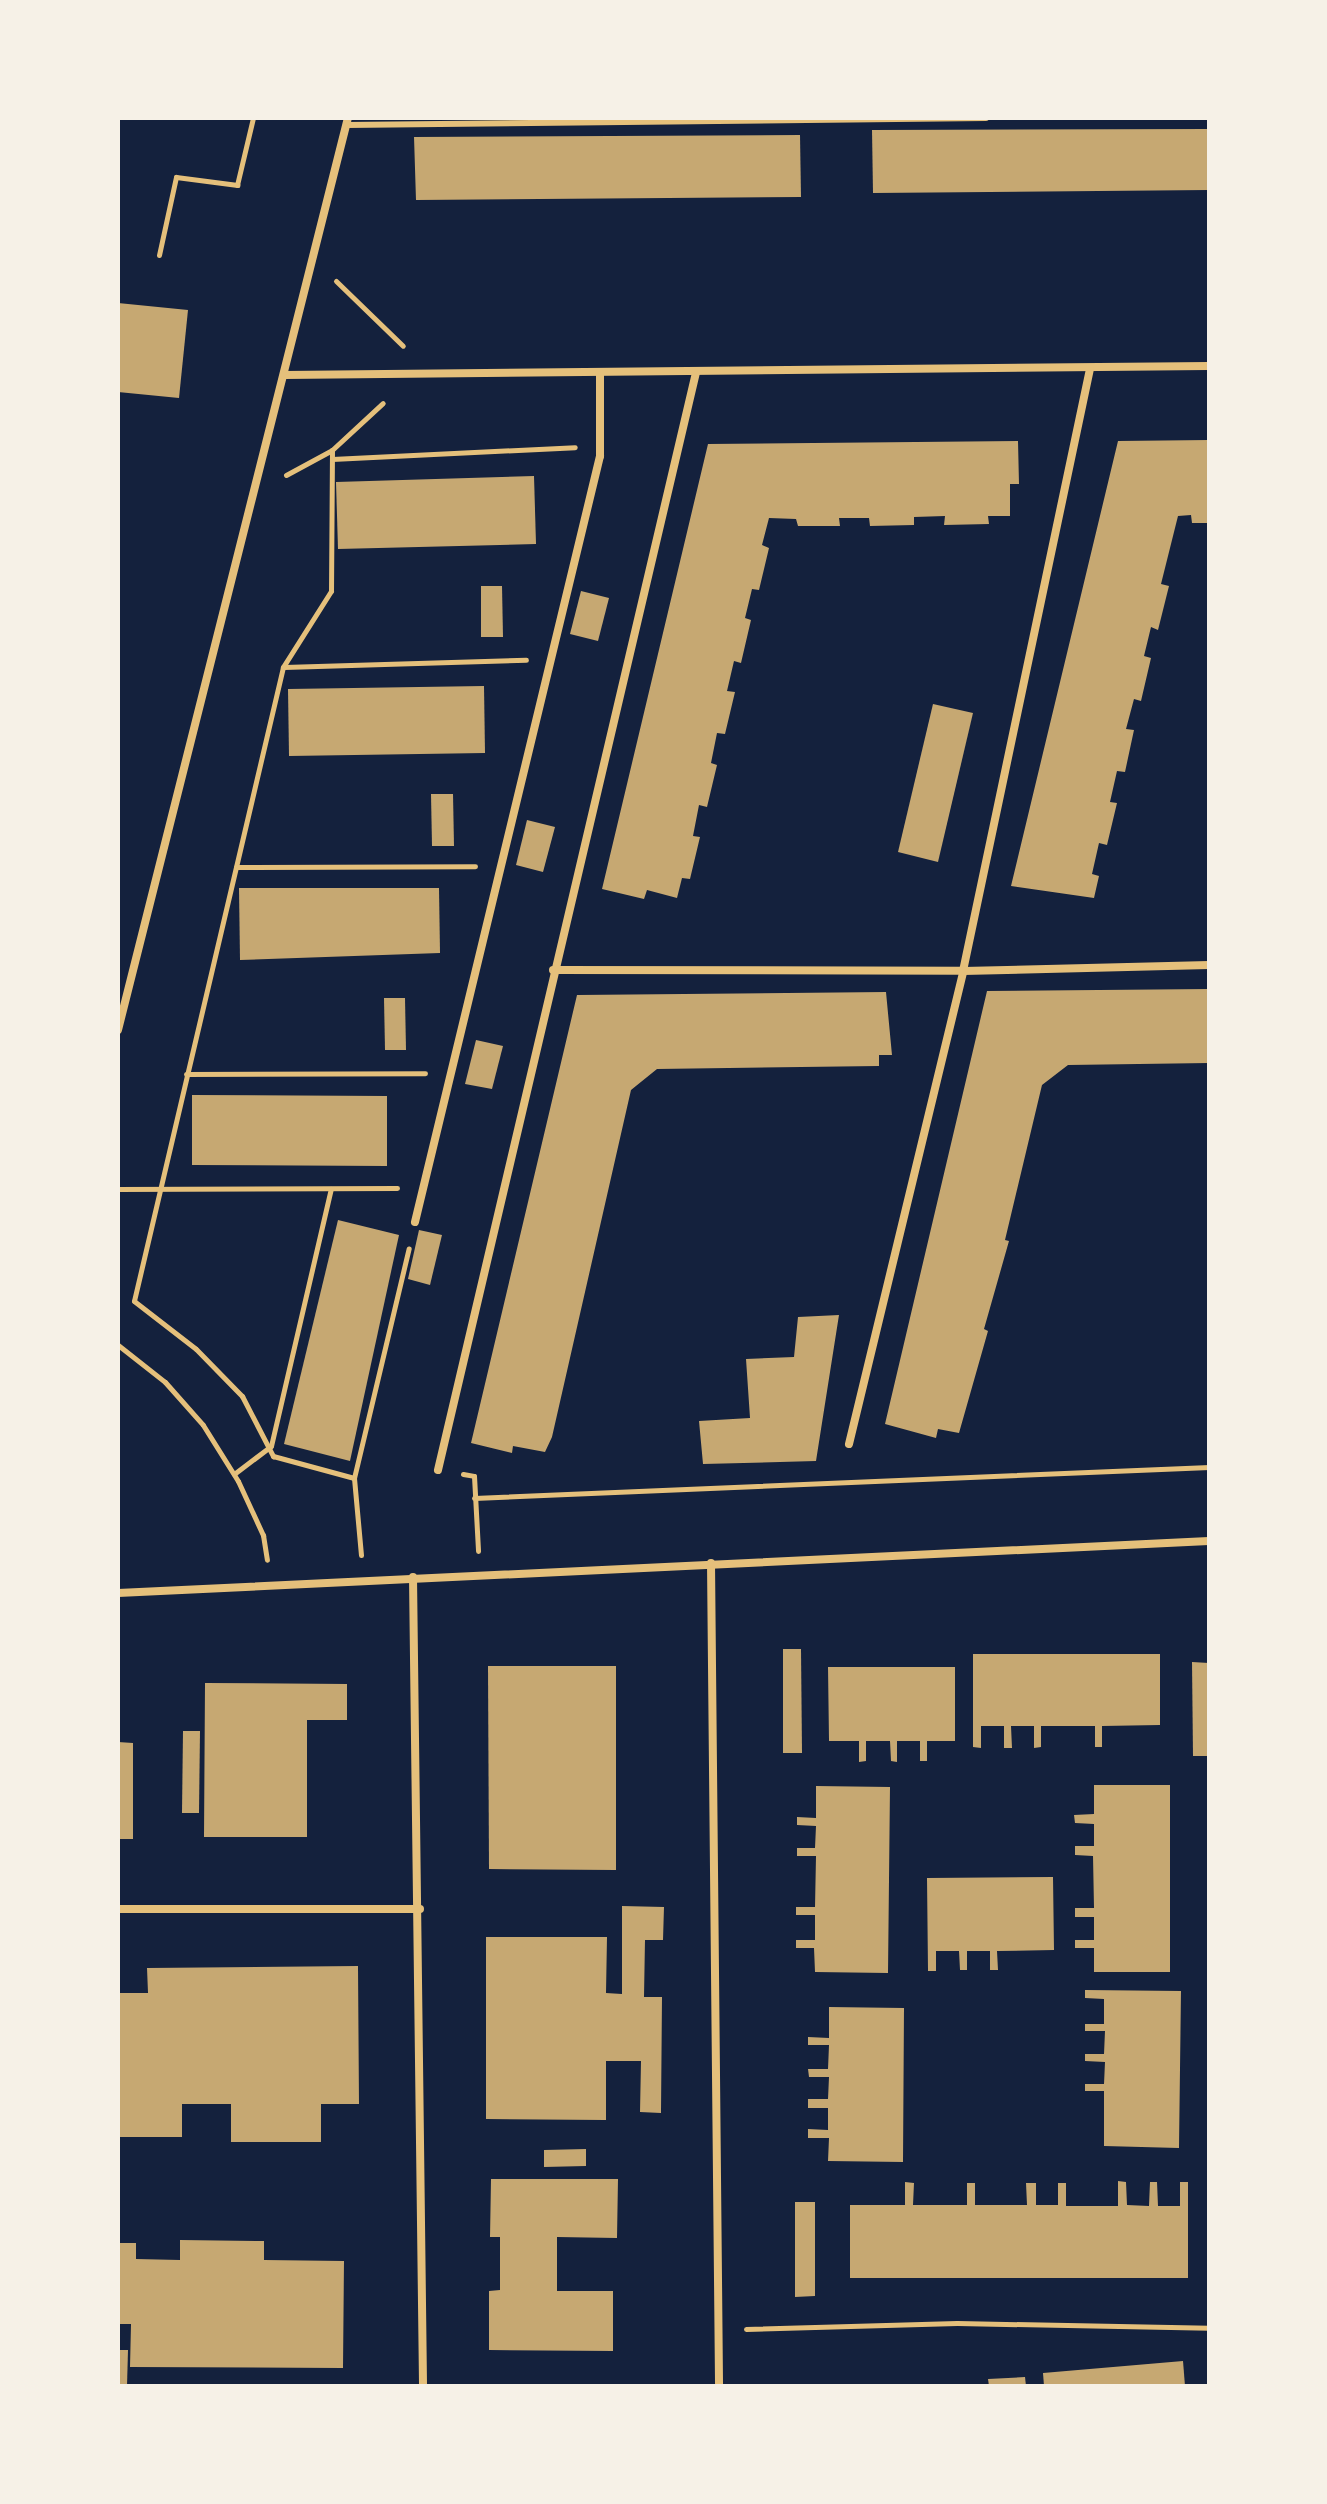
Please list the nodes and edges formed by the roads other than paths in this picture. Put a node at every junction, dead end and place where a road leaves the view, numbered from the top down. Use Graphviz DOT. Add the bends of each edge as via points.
graph roads {
  1 [pos="986,118"];
  2 [pos="347,121"];
  3 [pos="1209,366"];
  4 [pos="1090,369"];
  5 [pos="600,373"];
  6 [pos="696,373"];
  7 [pos="284,375"];
  8 [pos="1209,965"];
  9 [pos="553,970"];
  10 [pos="963,971"];
  11 [pos="118,1030"];
  12 [pos="415,1222"];
  13 [pos="849,1444"];
  14 [pos="438,1470"];
  15 [pos="1209,1541"];
  16 [pos="711,1563"];
  17 [pos="413,1577"];
  18 [pos="118,1593"];
  19 [pos="118,1909"];
  20 [pos="420,1909"];
  21 [pos="423,2386"];
  22 [pos="719,2386"];
  1 -- 2 [label="lane"];
  2 -- 7 [label="street"];
  3 -- 4 [label="street"];
  4 -- 6 [label="street"];
  4 -- 10 [label="street"];
  5 -- 6 [label="street"];
  5 -- 7 [label="street"];
  5 -- 12 [label="street" via="600,446"];
  6 -- 9 [label="street"];
  7 -- 11 [label="street"];
  8 -- 10 [label="street"];
  9 -- 10 [label="street"];
  9 -- 14 [label="street"];
  10 -- 13 [label="street"];
  15 -- 16 [label="street"];
  16 -- 17 [label="street"];
  16 -- 22 [label="street"];
  17 -- 18 [label="street"];
  17 -- 20 [label="street"];
  19 -- 20 [label="street"];
  20 -- 21 [label="street"];
}
